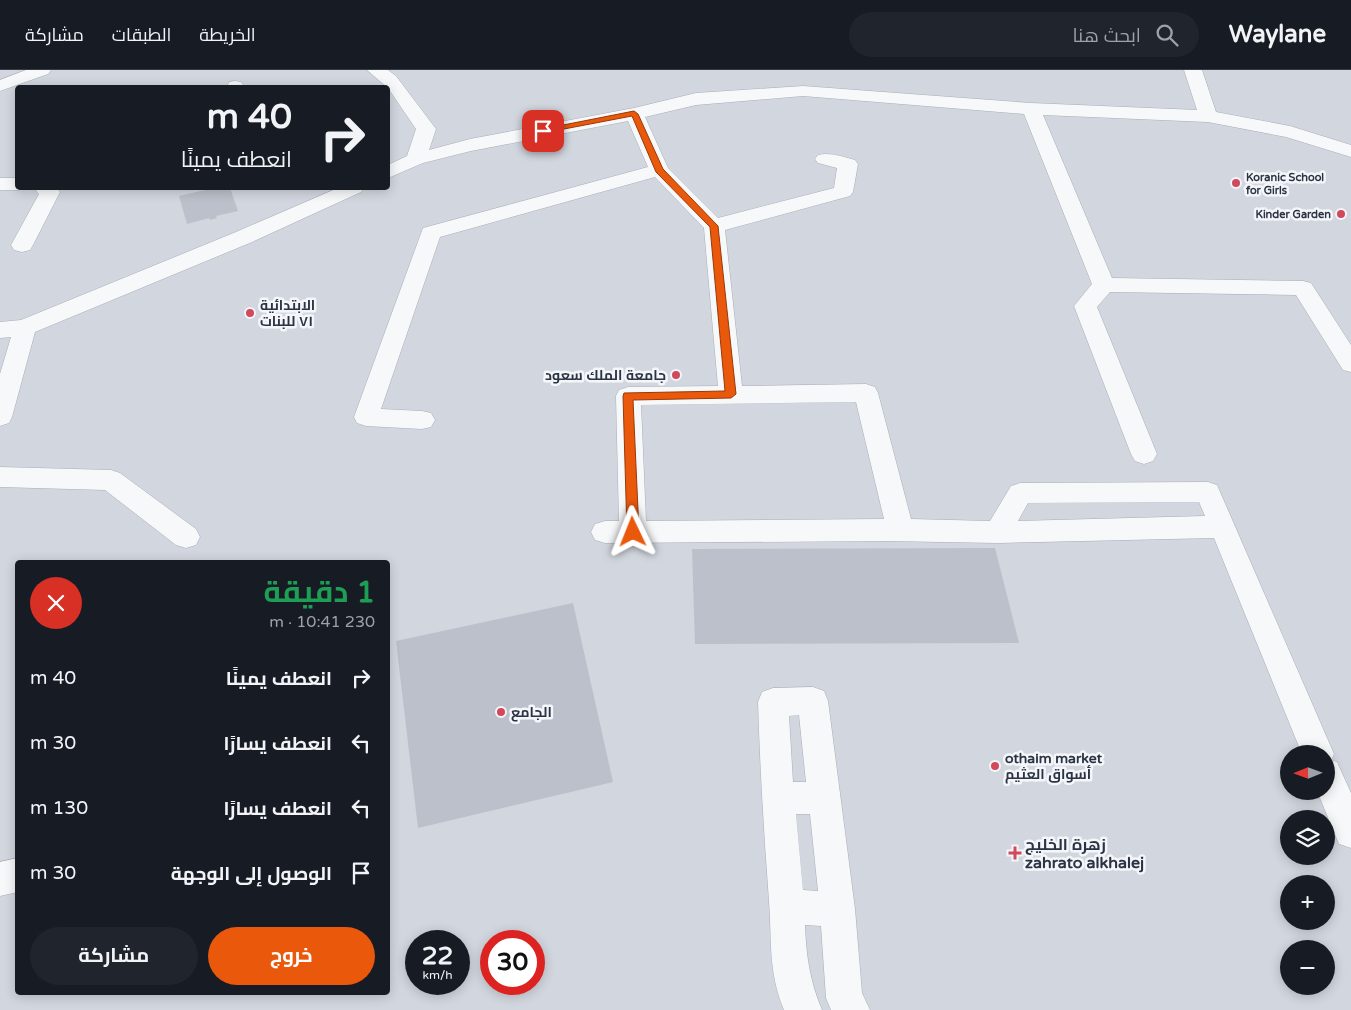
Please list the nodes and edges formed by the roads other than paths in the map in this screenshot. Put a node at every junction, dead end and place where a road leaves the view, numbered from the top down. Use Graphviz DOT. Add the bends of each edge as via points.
graph roads {
  1 [pos="42,70"];
  2 [pos="1193,70"];
  3 [pos="0,86"];
  4 [pos="390,88"];
  5 [pos="1031,109"];
  6 [pos="634,114"];
  7 [pos="1208,116"];
  8 [pos="1351,151"];
  9 [pos="825,159"];
  10 [pos="416,160"];
  11 [pos="659,170"];
  12 [pos="390,171"];
  13 [pos="0,184"];
  14 [pos="15,184"];
  15 [pos="47,190"];
  16 [pos="350,190"];
  17 [pos="714,226"];
  18 [pos="22,245"];
  19 [pos="1104,285"];
  20 [pos="25,327"];
  21 [pos="0,330"];
  22 [pos="1351,364"];
  23 [pos="731,394"];
  24 [pos="0,417"];
  25 [pos="422,420"];
  26 [pos="1144,454"];
  27 [pos="0,477"];
  28 [pos="1223,527"];
  29 [pos="900,530"];
  30 [pos="605,532"];
  31 [pos="633,532"];
  32 [pos="998,532"];
  33 [pos="186,537"];
  34 [pos="1314,745"];
  35 [pos="1335,794"];
  36 [pos="778,798"];
  37 [pos="823,799"];
  38 [pos="1351,832"];
  39 [pos="15,876"];
  40 [pos="0,879"];
  41 [pos="787,907"];
  42 [pos="837,910"];
  43 [pos="803,1010"];
  44 [pos="851,1010"];
  1 -- 3 [label="street"];
  2 -- 7 [label="street"];
  4 -- 10 [label="street" via="426,129"];
  5 -- 6 [label="street" via="800,84 696,99"];
  5 -- 7 [label="street"];
  5 -- 19 [label="street"];
  6 -- 10 [label="street" via="470,145"];
  6 -- 11 [label="street"];
  7 -- 8 [label="street" via="1290,132"];
  9 -- 17 [label="street" via="848,164 843,192"];
  10 -- 12 [label="street"];
  11 -- 17 [label="street"];
  11 -- 25 [label="street" via="431,233 366,417"];
  13 -- 14 [label="street"];
  15 -- 18 [label="street" via="50,192"];
  16 -- 20 [label="street"];
  17 -- 23 [label="street"];
  19 -- 22 [label="street" via="1303,288"];
  19 -- 26 [label="street" via="1085,306"];
  20 -- 21 [label="street"];
  20 -- 24 [label="street"];
  23 -- 29 [label="street" via="866,393"];
  23 -- 31 [label="street" via="628,396"];
  27 -- 33 [label="street" via="110,480"];
  28 -- 32 [label="street"];
  28 -- 32 [label="street" via="1208,492 1020,493"];
  28 -- 34 [label="street"];
  29 -- 31 [label="street"];
  29 -- 32 [label="street"];
  30 -- 31 [label="street"];
  35 -- 38 [label="street"];
  36 -- 37 [label="street"];
  36 -- 37 [label="street" via="773,702 813,702"];
  36 -- 41 [label="street"];
  37 -- 42 [label="street"];
  39 -- 40 [label="street"];
  41 -- 42 [label="street"];
  41 -- 43 [label="street" via="788,956"];
  42 -- 44 [label="street" via="844,998"];
}
